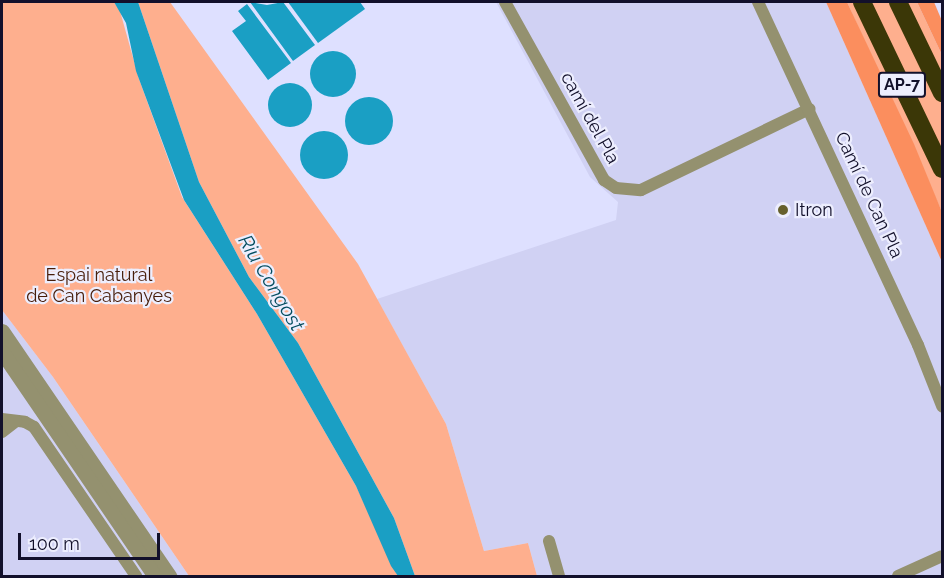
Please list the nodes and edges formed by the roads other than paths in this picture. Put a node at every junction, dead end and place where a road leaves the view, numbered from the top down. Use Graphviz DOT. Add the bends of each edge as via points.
graph roads {
  1 [pos="505,2"];
  2 [pos="758,2"];
  3 [pos="862,2"];
  4 [pos="898,2"];
  5 [pos="942,93"];
  6 [pos="809,109"];
  7 [pos="942,169"];
  8 [pos="2,331"];
  9 [pos="2,352"];
  10 [pos="942,406"];
  11 [pos="2,419"];
  12 [pos="16,421"];
  13 [pos="2,432"];
  14 [pos="549,541"];
  15 [pos="942,556"];
  16 [pos="136,576"];
  17 [pos="154,576"];
  18 [pos="169,576"];
  19 [pos="560,576"];
  20 [pos="898,576"];
  1 -- 6 [label="street, camí del Pla" via="604,180 616,188 641,190"];
  2 -- 6 [label="street, Camí de Can Pla"];
  3 -- 7 [label="highway, AP-7"];
  4 -- 5 [label="highway, AP-7"];
  6 -- 10 [label="street, Camí de Can Pla"];
  8 -- 18 [label="street"];
  9 -- 17 [label="street"];
  11 -- 12 [label="street"];
  12 -- 13 [label="street"];
  12 -- 16 [label="street" via="34,427"];
  14 -- 19 [label="street"];
  15 -- 20 [label="street"];
}
